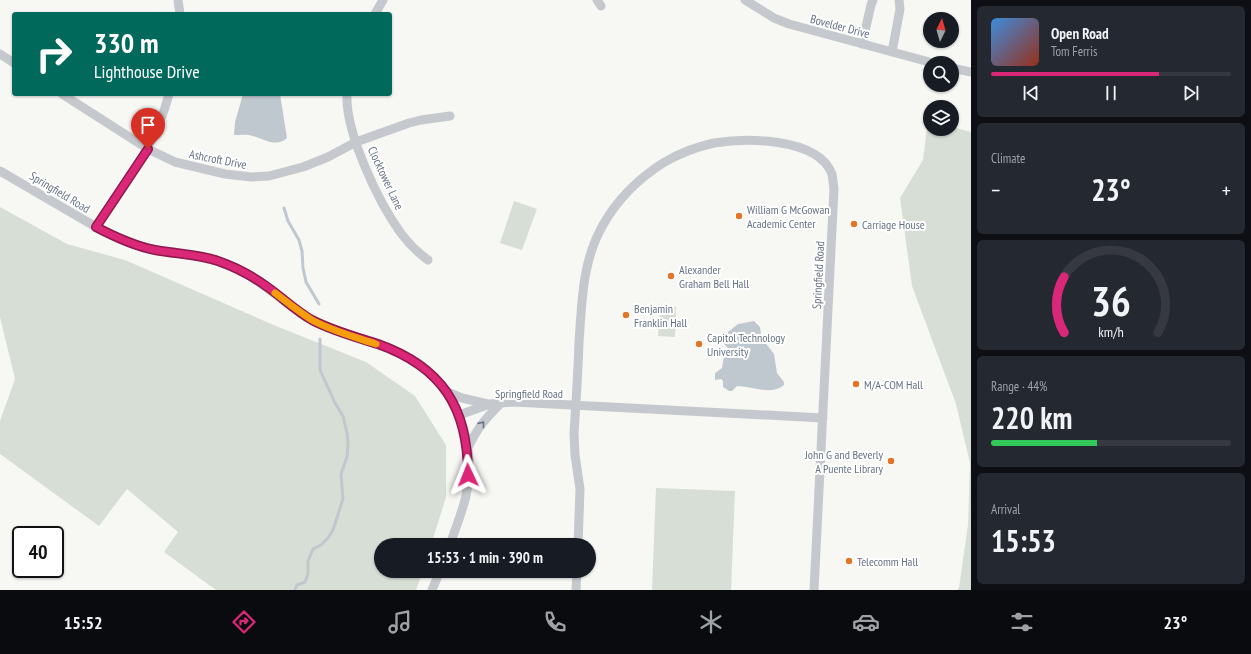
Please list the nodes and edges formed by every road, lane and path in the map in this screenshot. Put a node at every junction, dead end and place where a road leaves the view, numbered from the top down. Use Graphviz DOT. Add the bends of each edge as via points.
graph roads {
  1 [pos="178,0"];
  2 [pos="383,0"];
  3 [pos="745,0"];
  4 [pos="873,0"];
  5 [pos="899,0"];
  6 [pos="760,4"];
  7 [pos="180,12"];
  8 [pos="376,12"];
  9 [pos="862,44"];
  10 [pos="892,52"];
  11 [pos="0,54"];
  12 [pos="923,60"];
  13 [pos="12,62"];
  14 [pos="959,69"];
  15 [pos="971,72"];
  16 [pos="65,96"];
  17 [pos="168,96"];
  18 [pos="347,96"];
  19 [pos="450,116"];
  20 [pos="356,142"];
  21 [pos="148,149"];
  22 [pos="0,171"];
  23 [pos="96,227"];
  24 [pos="428,260"];
  25 [pos="446,391"];
  26 [pos="502,402"];
  27 [pos="490,404"];
  28 [pos="576,405"];
  29 [pos="459,415"];
  30 [pos="823,418"];
  31 [pos="467,450"];
  32 [pos="452,538"];
  33 [pos="578,538"];
  34 [pos="437,578"];
  35 [pos="577,578"];
  36 [pos="432,590"];
  37 [pos="576,590"];
  38 [pos="814,590"];
  1 -- 7 [label="street"];
  2 -- 8 [label="street"];
  3 -- 6 [label="street, Bovelder Drive"];
  4 -- 9 [label="street"];
  5 -- 10 [label="street" via="900,9"];
  6 -- 9 [label="street, Bovelder Drive" via="774,18 789,24"];
  9 -- 10 [label="street, Bovelder Drive"];
  10 -- 12 [label="street, Bovelder Drive"];
  11 -- 13 [label="street"];
  14 -- 15 [label="street"];
  16 -- 21 [label="street, Ashcroft Drive"];
  17 -- 21 [label="street"];
  18 -- 20 [label="street, Clocktower Lane" via="350,126"];
  19 -- 20 [label="street, Ashcroft Drive" via="421,120"];
  20 -- 21 [label="street, Ashcroft Drive" via="303,167 269,176 251,177 196,168 175,162"];
  20 -- 24 [label="street, Clocktower Lane" via="391,218 415,250"];
  21 -- 23 [label="street"];
  22 -- 23 [label="street, Springfield Road"];
  23 -- 25 [label="street, Springfield Road" via="143,247 216,260 241,271 313,320 406,356 425,369"];
  25 -- 27 [label="street" via="462,398"];
  25 -- 29 [label="street, Springfield Road"];
  26 -- 27 [label="street, Springfield Road"];
  26 -- 28 [label="street, Springfield Road"];
  31 -- 26 [label="street, one-way" via="483,421"];
  27 -- 29 [label="street, Springfield Road"];
  28 -- 30 [label="street, Springfield Road"];
  28 -- 30 [label="street, Springfield Road" via="585,275 593,245 610,213 639,182 664,163 688,151 713,144 744,140 800,147 821,160 832,174 834,189"];
  28 -- 33 [label="street" via="574,445 580,489"];
  29 -- 31 [label="street, Springfield Road"];
  30 -- 38 [label="street"];
  31 -- 32 [label="street, Springfield Road" via="466,495"];
  34 -- 36 [label="street"];
  35 -- 37 [label="street"];
}
